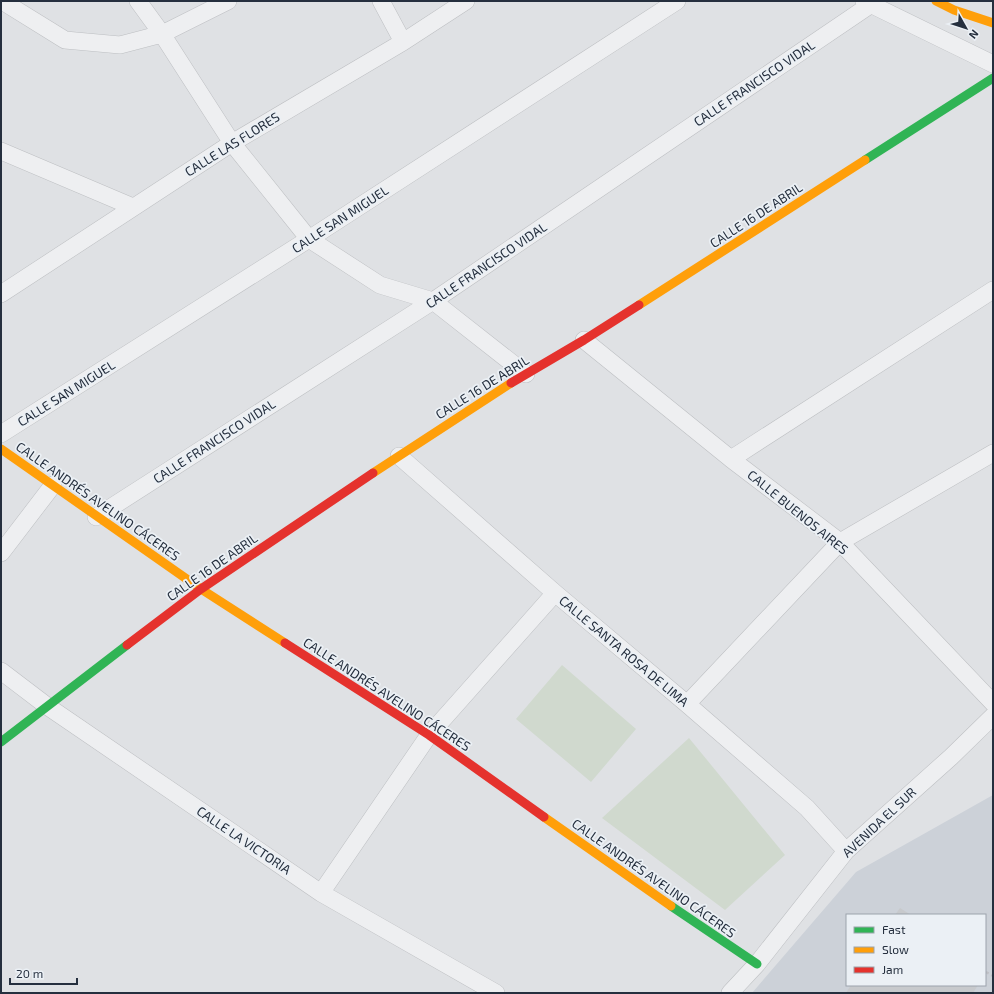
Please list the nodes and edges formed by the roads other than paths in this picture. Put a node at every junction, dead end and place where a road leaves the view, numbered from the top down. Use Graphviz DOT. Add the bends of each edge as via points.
graph roads {
  1 [pos="2,1"];
  2 [pos="138,1"];
  3 [pos="228,1"];
  4 [pos="381,1"];
  5 [pos="466,1"];
  6 [pos="677,1"];
  7 [pos="936,1"];
  8 [pos="867,3"];
  9 [pos="993,23"];
  10 [pos="162,34"];
  11 [pos="403,42"];
  12 [pos="993,64"];
  13 [pos="993,78"];
  14 [pos="232,143"];
  15 [pos="1,151"];
  16 [pos="133,207"];
  17 [pos="309,239"];
  18 [pos="993,290"];
  19 [pos="1,294"];
  20 [pos="433,302"];
  21 [pos="584,340"];
  22 [pos="526,374"];
  23 [pos="1,434"];
  24 [pos="1,449"];
  25 [pos="993,453"];
  26 [pos="399,456"];
  27 [pos="732,459"];
  28 [pos="53,485"];
  29 [pos="96,517"];
  30 [pos="840,542"];
  31 [pos="1,553"];
  32 [pos="201,589"];
  33 [pos="555,593"];
  34 [pos="1,671"];
  35 [pos="993,703"];
  36 [pos="687,704"];
  37 [pos="47,706"];
  38 [pos="993,716"];
  39 [pos="429,735"];
  40 [pos="1,742"];
  41 [pos="846,850"];
  42 [pos="321,893"];
  43 [pos="757,964"];
  44 [pos="496,993"];
  45 [pos="730,993"];
  1 -- 10 [label="street" via="65,40 120,45"];
  2 -- 10 [label="street"];
  3 -- 10 [label="street"];
  4 -- 11 [label="street"];
  5 -- 11 [label="street, CALLE LAS FLORES"];
  6 -- 17 [label="street, CALLE SAN MIGUEL"];
  7 -- 9 [label="street"];
  8 -- 12 [label="street"];
  8 -- 20 [label="street, CALLE FRANCISCO VIDAL"];
  10 -- 14 [label="street"];
  11 -- 14 [label="street, CALLE LAS FLORES"];
  13 -- 21 [label="street, CALLE 16 DE ABRIL"];
  14 -- 16 [label="street, CALLE LAS FLORES"];
  14 -- 17 [label="street"];
  15 -- 16 [label="street"];
  16 -- 19 [label="street, CALLE LAS FLORES"];
  17 -- 20 [label="street" via="380,285"];
  17 -- 23 [label="street, CALLE SAN MIGUEL"];
  18 -- 27 [label="street"];
  20 -- 22 [label="street"];
  20 -- 29 [label="street, CALLE FRANCISCO VIDAL"];
  21 -- 22 [label="street, CALLE 16 DE ABRIL"];
  21 -- 27 [label="street, CALLE BUENOS AIRES"];
  22 -- 26 [label="street, CALLE 16 DE ABRIL"];
  24 -- 28 [label="street, CALLE ANDRÉS AVELINO CÁCERES"];
  25 -- 30 [label="street"];
  26 -- 32 [label="street, CALLE 16 DE ABRIL"];
  26 -- 33 [label="street, CALLE SANTA ROSA DE LIMA"];
  27 -- 30 [label="street, CALLE BUENOS AIRES"];
  28 -- 29 [label="street, CALLE ANDRÉS AVELINO CÁCERES"];
  28 -- 31 [label="street"];
  29 -- 32 [label="street, CALLE ANDRÉS AVELINO CÁCERES"];
  30 -- 35 [label="street, CALLE BUENOS AIRES"];
  30 -- 36 [label="street"];
  32 -- 37 [label="street, CALLE 16 DE ABRIL"];
  32 -- 39 [label="street, CALLE ANDRÉS AVELINO CÁCERES"];
  33 -- 36 [label="street, CALLE SANTA ROSA DE LIMA"];
  33 -- 39 [label="street"];
  34 -- 37 [label="street, CALLE LA VICTORIA"];
  36 -- 41 [label="street, CALLE SANTA ROSA DE LIMA" via="807,808"];
  37 -- 40 [label="street, CALLE 16 DE ABRIL"];
  37 -- 42 [label="street, CALLE LA VICTORIA"];
  38 -- 41 [label="street, AVENIDA EL SUR"];
  39 -- 42 [label="street"];
  39 -- 43 [label="street, CALLE ANDRÉS AVELINO CÁCERES" via="610,864"];
  41 -- 43 [label="street, AVENIDA EL SUR"];
  42 -- 44 [label="street, CALLE LA VICTORIA"];
  43 -- 45 [label="street, AVENIDA EL SUR"];
}
